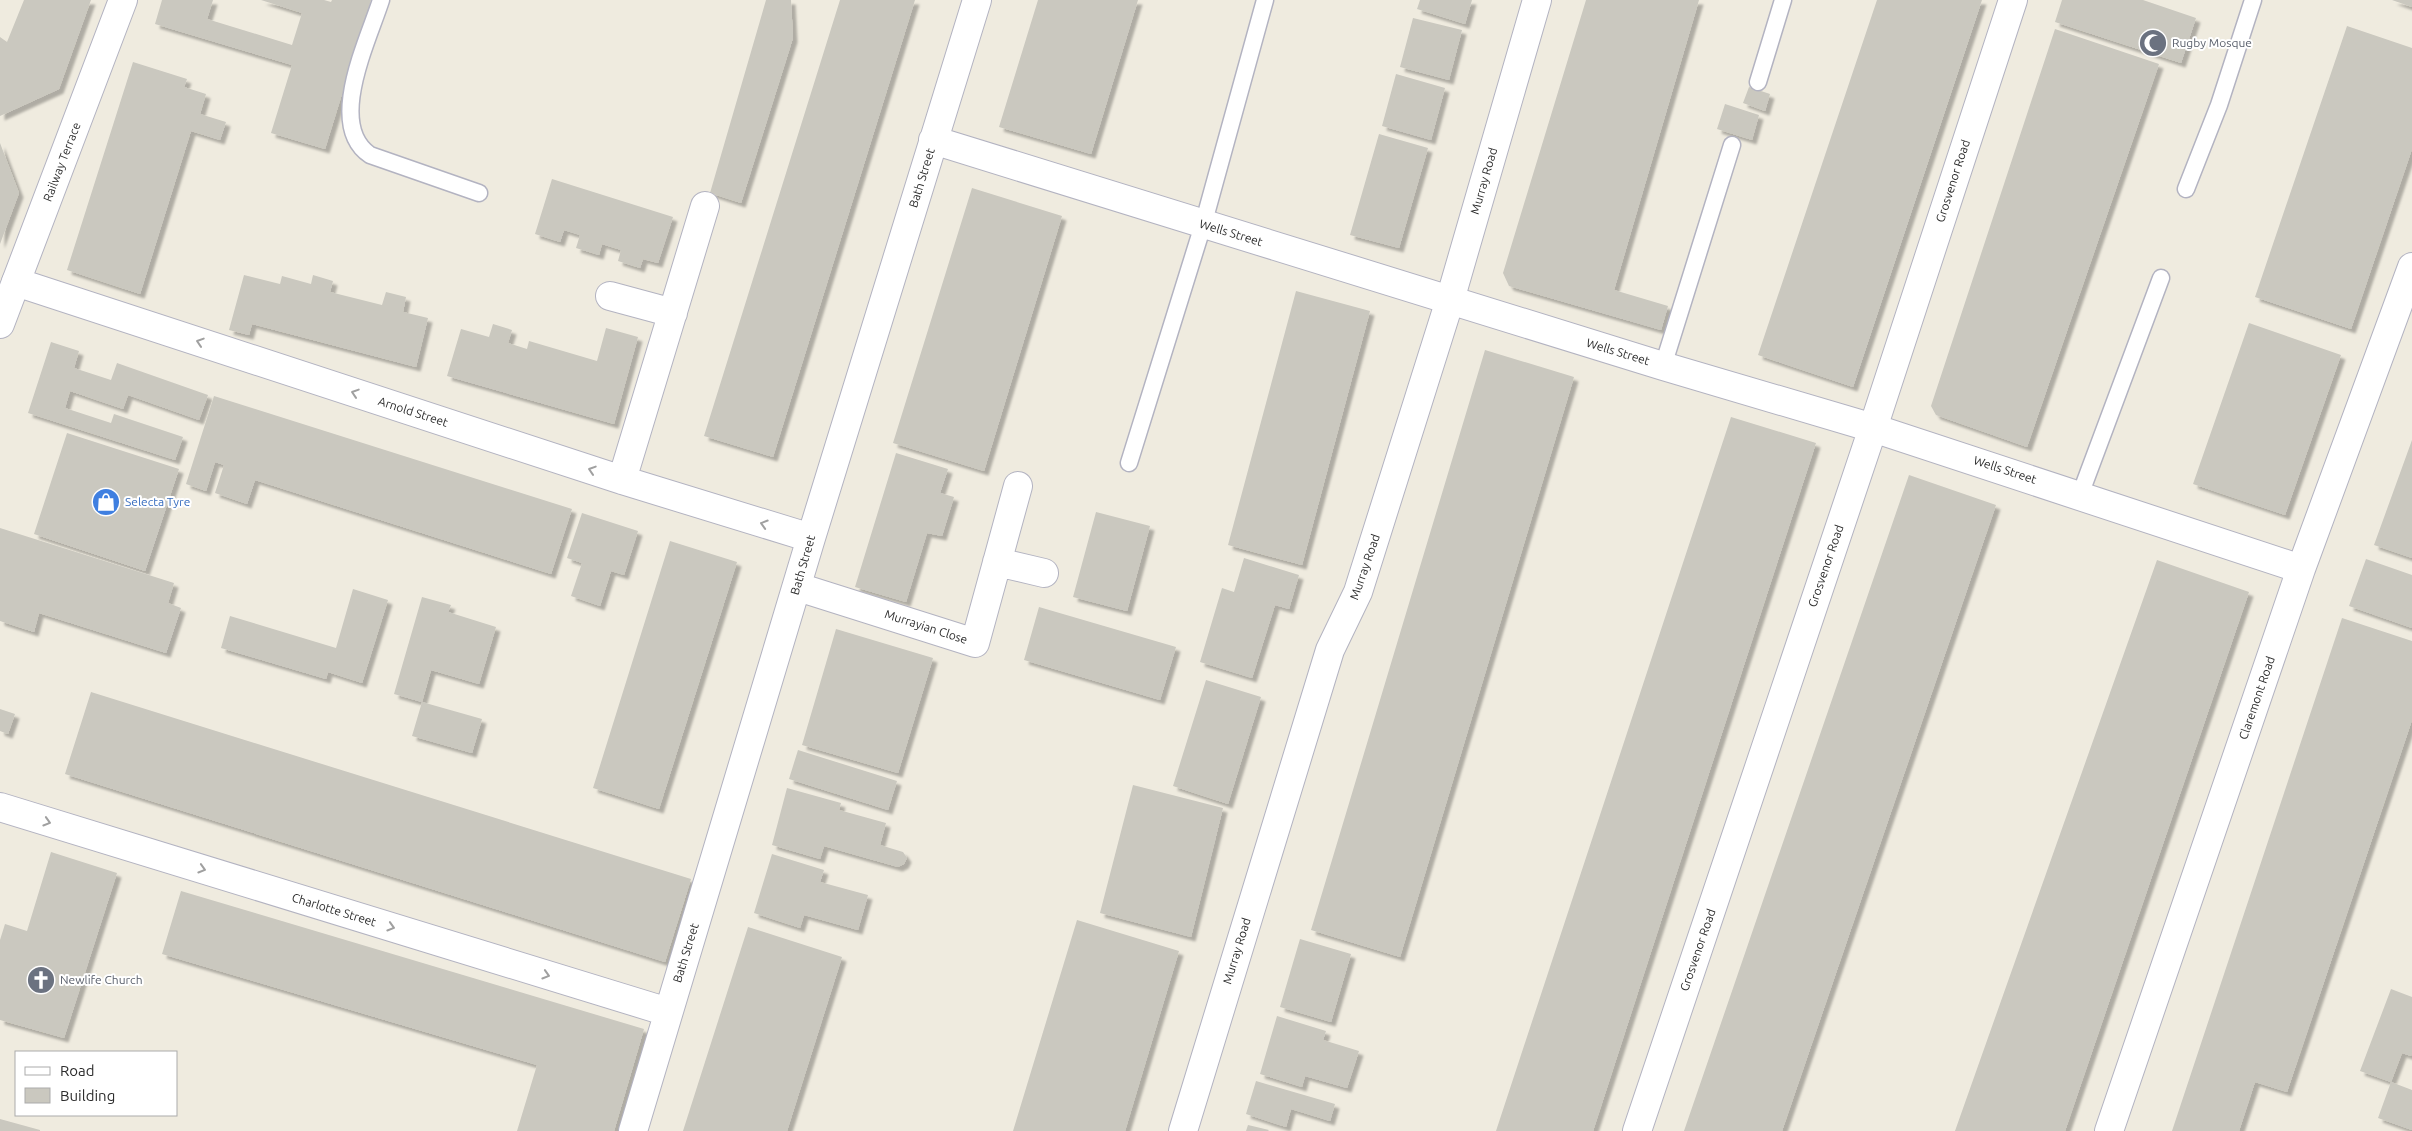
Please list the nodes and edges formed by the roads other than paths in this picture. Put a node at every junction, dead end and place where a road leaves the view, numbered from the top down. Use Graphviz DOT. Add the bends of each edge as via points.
graph roads {
  1 [pos="123,0"];
  2 [pos="381,0"];
  3 [pos="977,0"];
  4 [pos="1265,0"];
  5 [pos="1537,0"];
  6 [pos="1784,0"];
  7 [pos="2013,0"];
  8 [pos="2253,0"];
  9 [pos="1758,82"];
  10 [pos="933,140"];
  11 [pos="1732,145"];
  12 [pos="2186,189"];
  13 [pos="479,193"];
  14 [pos="706,206"];
  15 [pos="1203,224"];
  16 [pos="2412,267"];
  17 [pos="2161,278"];
  18 [pos="16,282"];
  19 [pos="610,296"];
  20 [pos="1450,300"];
  21 [pos="673,313"];
  22 [pos="0,324"];
  23 [pos="1663,366"];
  24 [pos="1873,428"];
  25 [pos="1129,463"];
  26 [pos="622,480"];
  27 [pos="1018,486"];
  28 [pos="2080,494"];
  29 [pos="811,538"];
  30 [pos="997,562"];
  31 [pos="2301,569"];
  32 [pos="1044,572"];
  33 [pos="798,587"];
  34 [pos="0,807"];
  35 [pos="668,1012"];
  36 [pos="633,1131"];
  37 [pos="1183,1131"];
  38 [pos="1637,1131"];
  39 [pos="2109,1131"];
  1 -- 18 [label="street, Railway Terrace"];
  2 -- 13 [label="lane" via="351,92 349,118 360,148 370,155"];
  3 -- 10 [label="street, Bath Street"];
  4 -- 15 [label="lane"];
  5 -- 20 [label="street, Murray Road"];
  6 -- 9 [label="lane"];
  7 -- 24 [label="street, Grosvenor Road"];
  8 -- 12 [label="lane" via="2219,105"];
  10 -- 15 [label="street, Wells Street"];
  10 -- 29 [label="street, Bath Street"];
  11 -- 23 [label="lane"];
  14 -- 21 [label="street"];
  15 -- 20 [label="street, Wells Street"];
  15 -- 25 [label="lane"];
  16 -- 31 [label="street, Claremont Road"];
  17 -- 28 [label="lane"];
  18 -- 22 [label="street, Railway Terrace"];
  26 -- 18 [label="street, Arnold Street, one-way"];
  19 -- 21 [label="street"];
  20 -- 23 [label="street, Wells Street"];
  20 -- 37 [label="street, Murray Road" via="1358,592 1330,650"];
  21 -- 26 [label="street"];
  23 -- 24 [label="street, Wells Street"];
  24 -- 28 [label="street, Wells Street"];
  24 -- 38 [label="street, Grosvenor Road"];
  29 -- 26 [label="street, Arnold Street, one-way"];
  27 -- 30 [label="street, Murrayian Close"];
  28 -- 31 [label="street, Wells Street"];
  29 -- 33 [label="street, Bath Street"];
  30 -- 32 [label="street"];
  30 -- 33 [label="street, Murrayian Close" via="975,643"];
  31 -- 39 [label="street, Claremont Road"];
  33 -- 35 [label="street, Bath Street"];
  34 -- 35 [label="street, Charlotte Street, one-way"];
  35 -- 36 [label="street, Bath Street"];
}
